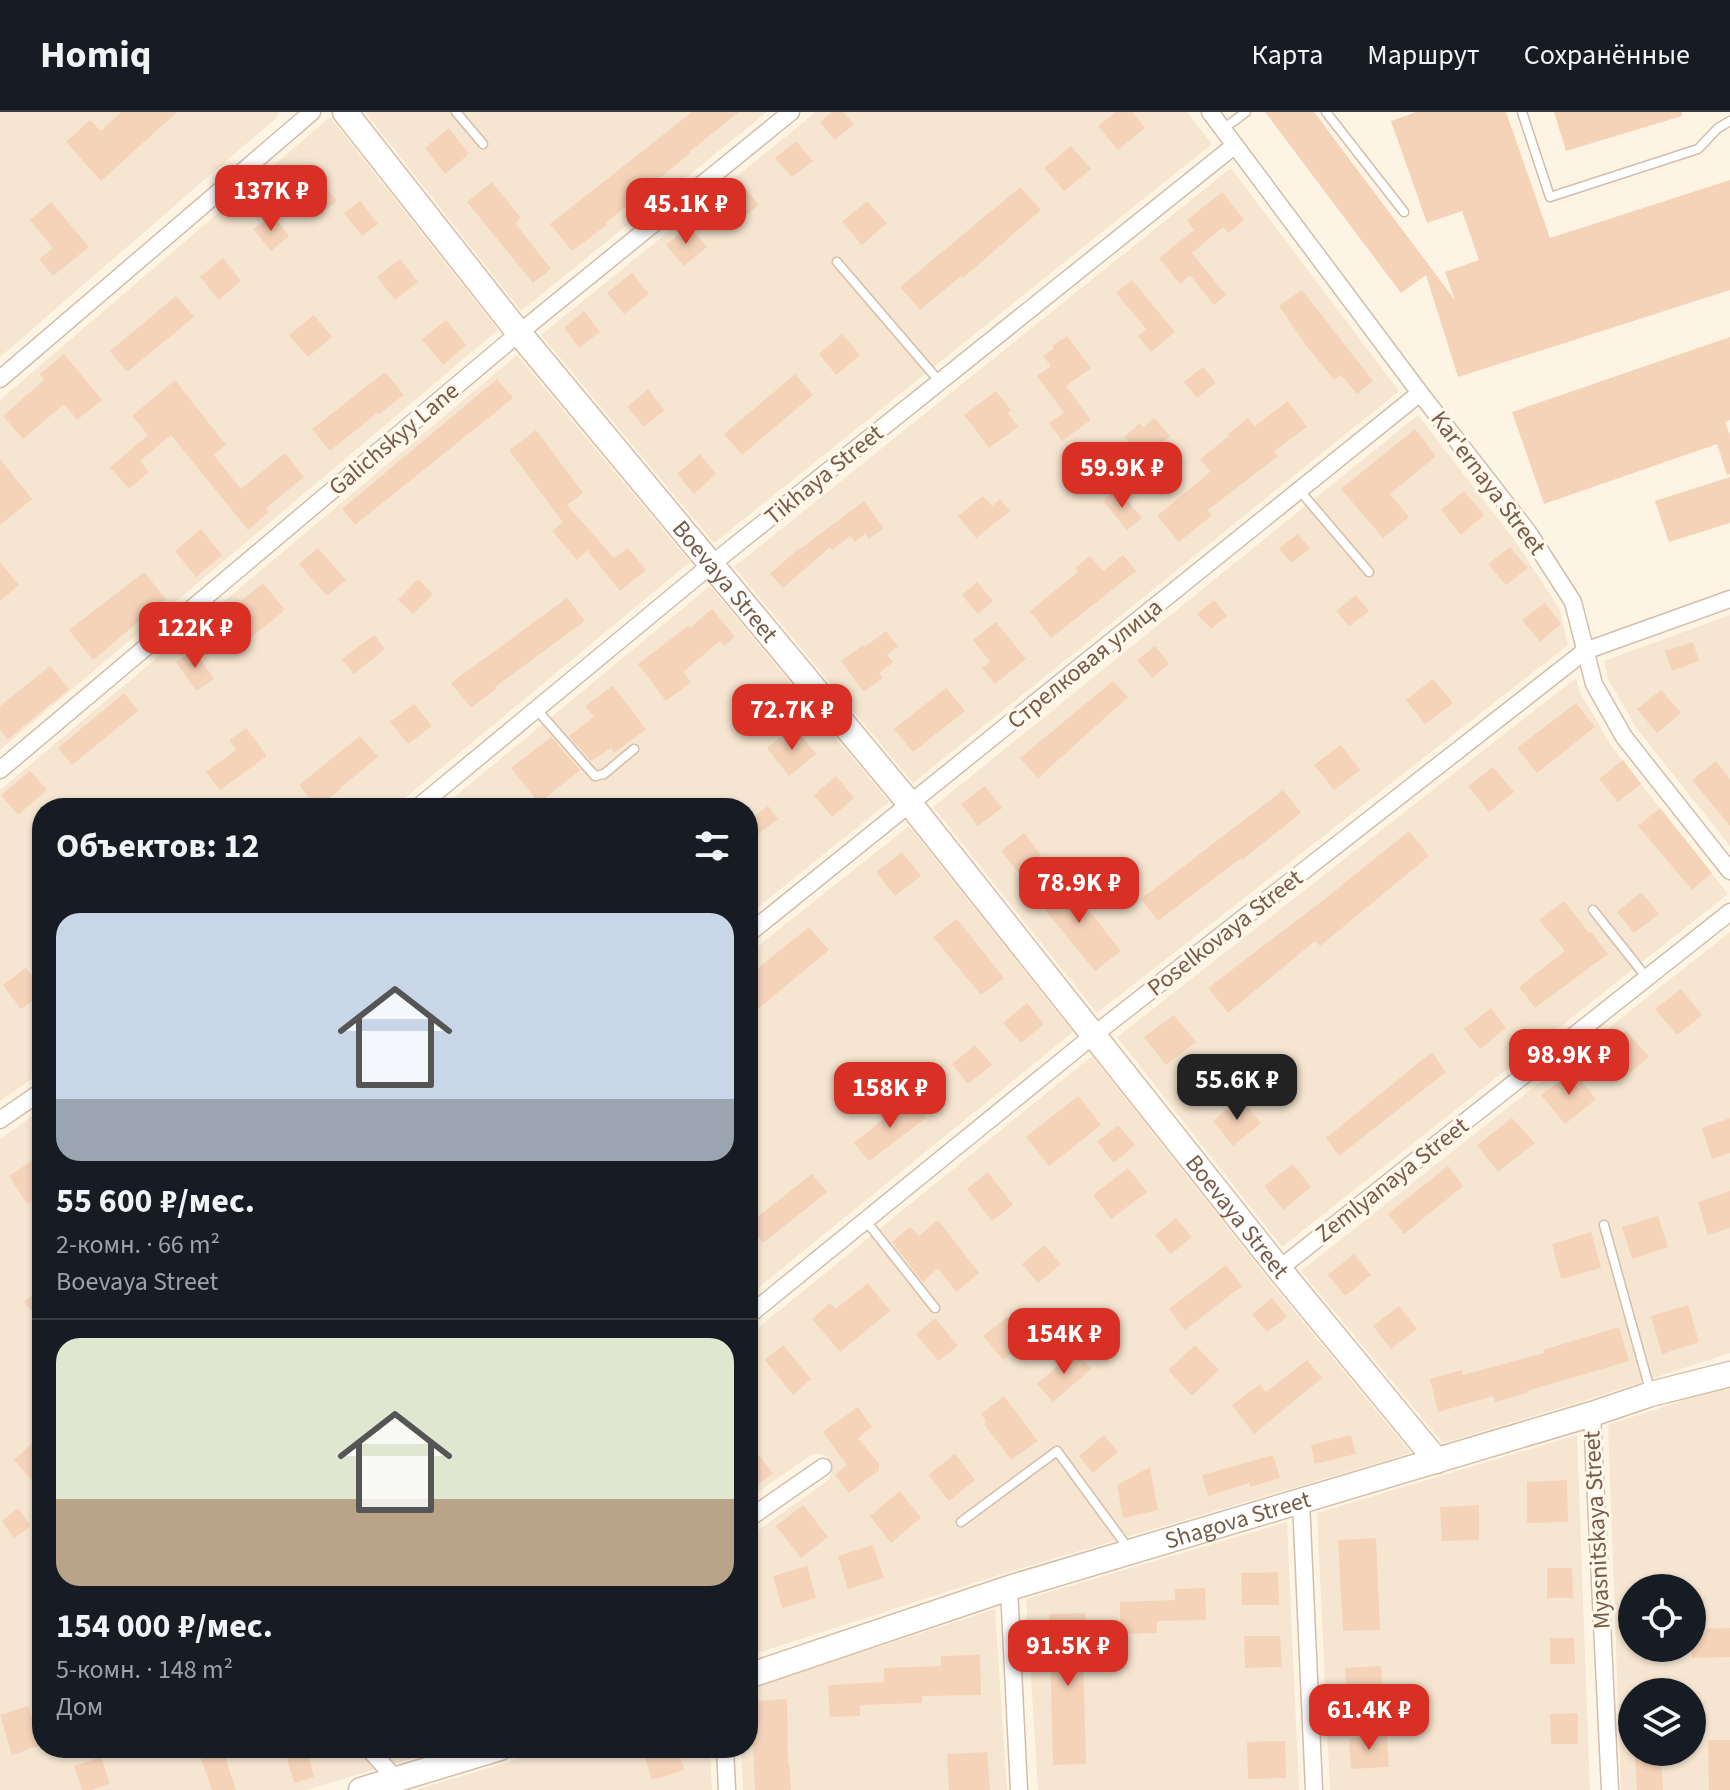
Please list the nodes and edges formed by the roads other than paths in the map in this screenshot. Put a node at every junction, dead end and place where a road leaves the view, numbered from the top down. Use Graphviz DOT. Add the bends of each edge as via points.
graph roads {
  1 [pos="312,112"];
  2 [pos="345,112"];
  3 [pos="456,112"];
  4 [pos="791,112"];
  5 [pos="1210,112"];
  6 [pos="1246,112"];
  7 [pos="1326,112"];
  8 [pos="1522,112"];
  9 [pos="1730,121"];
  10 [pos="1222,130"];
  11 [pos="483,144"];
  12 [pos="1234,146"];
  13 [pos="1404,212"];
  14 [pos="837,262"];
  15 [pos="519,333"];
  16 [pos="0,379"];
  17 [pos="940,382"];
  18 [pos="1420,393"];
  19 [pos="1300,491"];
  20 [pos="712,564"];
  21 [pos="1369,572"];
  22 [pos="1730,599"];
  23 [pos="1585,651"];
  24 [pos="537,709"];
  25 [pos="634,749"];
  26 [pos="0,770"];
  27 [pos="429,798"];
  28 [pos="911,805"];
  29 [pos="1730,871"];
  30 [pos="1593,910"];
  31 [pos="1730,912"];
  32 [pos="758,926"];
  33 [pos="1647,978"];
  34 [pos="1095,1034"];
  35 [pos="32,1098"];
  36 [pos="0,1120"];
  37 [pos="866,1220"];
  38 [pos="1604,1225"];
  39 [pos="1279,1269"];
  40 [pos="758,1308"];
  41 [pos="935,1308"];
  42 [pos="1730,1374"];
  43 [pos="1651,1394"];
  44 [pos="1592,1414"];
  45 [pos="1437,1461"];
  46 [pos="823,1467"];
  47 [pos="1301,1501"];
  48 [pos="758,1512"];
  49 [pos="961,1522"];
  50 [pos="1131,1552"];
  51 [pos="1009,1588"];
  52 [pos="758,1673"];
  53 [pos="377,1758"];
  54 [pos="466,1758"];
  55 [pos="725,1758"];
  56 [pos="396,1779"];
  57 [pos="361,1790"];
  58 [pos="727,1790"];
  59 [pos="1019,1790"];
  60 [pos="1314,1790"];
  61 [pos="1610,1790"];
  1 -- 16 [label="street"];
  2 -- 15 [label="street, Boevaya Street"];
  3 -- 11 [label="lane"];
  4 -- 15 [label="street, Galichskyy Lane"];
  5 -- 10 [label="street, Kar'ernaya Street"];
  6 -- 10 [label="lane"];
  7 -- 13 [label="lane"];
  8 -- 9 [label="lane" via="1550,197 1698,149"];
  10 -- 12 [label="street, Kar'ernaya Street"];
  12 -- 17 [label="street, Tikhaya Street"];
  12 -- 18 [label="street, Kar'ernaya Street"];
  14 -- 17 [label="lane"];
  15 -- 20 [label="street, Boevaya Street"];
  15 -- 26 [label="street, Galichskyy Lane"];
  17 -- 20 [label="street, Tikhaya Street"];
  18 -- 19 [label="street, Стрелковая улица"];
  18 -- 23 [label="street, Kar'ernaya Street" via="1528,532 1573,602"];
  19 -- 21 [label="lane"];
  19 -- 28 [label="street, Стрелковая улица"];
  20 -- 24 [label="street, Tikhaya Street"];
  20 -- 28 [label="street, Boevaya Street"];
  22 -- 23 [label="street, Poselkovaya Street"];
  23 -- 29 [label="street, Kar'ernaya Street" via="1594,684 1624,737"];
  23 -- 34 [label="street, Poselkovaya Street"];
  24 -- 25 [label="lane" via="595,776"];
  24 -- 27 [label="street, Tikhaya Street"];
  28 -- 32 [label="street, Стрелковая улица"];
  28 -- 34 [label="street, Boevaya Street"];
  30 -- 33 [label="lane"];
  31 -- 33 [label="street, Zemlyanaya Street"];
  33 -- 39 [label="street, Zemlyanaya Street"];
  34 -- 37 [label="street, Poselkovaya Street"];
  34 -- 39 [label="street, Boevaya Street"];
  35 -- 36 [label="street"];
  37 -- 40 [label="street, Poselkovaya Street"];
  37 -- 41 [label="lane"];
  38 -- 43 [label="lane"];
  39 -- 45 [label="street, Boevaya Street"];
  42 -- 43 [label="street, Shagova Street"];
  43 -- 44 [label="street, Shagova Street"];
  44 -- 45 [label="street, Shagova Street"];
  44 -- 61 [label="street, Myasnitskaya Street"];
  45 -- 47 [label="street, Shagova Street"];
  46 -- 48 [label="street"];
  47 -- 50 [label="street, Shagova Street"];
  47 -- 60 [label="street"];
  49 -- 50 [label="lane" via="1057,1451"];
  50 -- 51 [label="street, Shagova Street"];
  51 -- 52 [label="street, Shagova Street"];
  51 -- 59 [label="street"];
  53 -- 56 [label="street"];
  54 -- 56 [label="street"];
  55 -- 58 [label="street"];
  56 -- 57 [label="street"];
}
